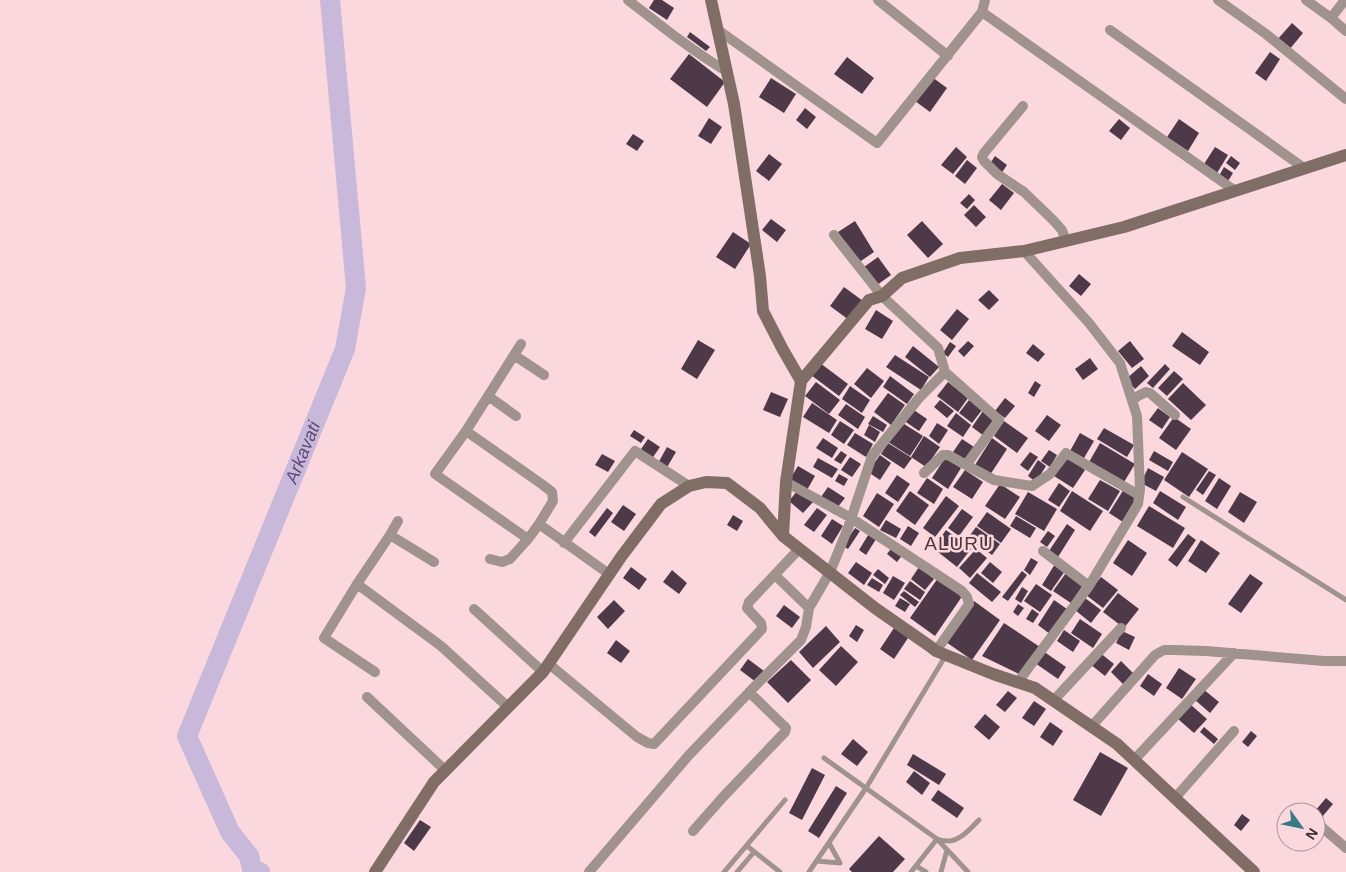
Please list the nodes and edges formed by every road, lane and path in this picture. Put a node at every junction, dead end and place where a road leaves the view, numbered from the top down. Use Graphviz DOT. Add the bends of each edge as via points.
graph roads {
  1 [pos="628,0"];
  2 [pos="711,0"];
  3 [pos="878,0"];
  4 [pos="985,0"];
  5 [pos="1218,0"];
  6 [pos="1306,0"];
  7 [pos="1345,0"];
  8 [pos="982,12"];
  9 [pos="1331,18"];
  10 [pos="718,30"];
  11 [pos="1110,30"];
  12 [pos="1346,31"];
  13 [pos="948,56"];
  14 [pos="726,71"];
  15 [pos="1346,99"];
  16 [pos="1023,106"];
  17 [pos="1346,155"];
  18 [pos="1304,168"];
  19 [pos="1234,190"];
  20 [pos="834,235"];
  21 [pos="1066,241"];
  22 [pos="1024,251"];
  23 [pos="882,296"];
  24 [pos="521,344"];
  25 [pos="514,356"];
  26 [pos="945,372"];
  27 [pos="544,375"];
  28 [pos="801,381"];
  29 [pos="488,396"];
  30 [pos="1132,401"];
  31 [pos="1175,414"];
  32 [pos="516,416"];
  33 [pos="466,431"];
  34 [pos="966,465"];
  35 [pos="924,473"];
  36 [pos="786,482"];
  37 [pos="689,486"];
  38 [pos="1139,495"];
  39 [pos="1184,497"];
  40 [pos="851,518"];
  41 [pos="398,521"];
  42 [pos="539,524"];
  43 [pos="390,535"];
  44 [pos="783,536"];
  45 [pos="528,539"];
  46 [pos="564,542"];
  47 [pos="799,549"];
  48 [pos="1043,551"];
  49 [pos="490,560"];
  50 [pos="434,562"];
  51 [pos="830,572"];
  52 [pos="609,574"];
  53 [pos="775,575"];
  54 [pos="357,584"];
  55 [pos="1089,586"];
  56 [pos="1346,600"];
  57 [pos="809,608"];
  58 [pos="474,609"];
  59 [pos="1121,628"];
  60 [pos="941,653"];
  61 [pos="1234,654"];
  62 [pos="1346,661"];
  63 [pos="546,668"];
  64 [pos="375,672"];
  65 [pos="1018,682"];
  66 [pos="750,692"];
  67 [pos="367,697"];
  68 [pos="1053,701"];
  69 [pos="508,708"];
  70 [pos="1091,727"];
  71 [pos="1234,731"];
  72 [pos="824,758"];
  73 [pos="1134,760"];
  74 [pos="446,771"];
  75 [pos="866,788"];
  76 [pos="1174,798"];
  77 [pos="785,800"];
  78 [pos="979,820"];
  79 [pos="693,831"];
  80 [pos="1326,831"];
  81 [pos="937,839"];
  82 [pos="829,843"];
  83 [pos="747,846"];
  84 [pos="1346,848"];
  85 [pos="947,850"];
  86 [pos="754,852"];
  87 [pos="817,861"];
  88 [pos="916,866"];
  89 [pos="375,872"];
  90 [pos="589,872"];
  91 [pos="724,872"];
  92 [pos="737,872"];
  93 [pos="780,872"];
  94 [pos="809,872"];
  95 [pos="911,872"];
  96 [pos="926,872"];
  97 [pos="941,872"];
  98 [pos="968,872"];
  99 [pos="1254,872"];
  1 -- 14 [label="street"];
  2 -- 10 [label="street"];
  3 -- 13 [label="street"];
  4 -- 8 [label="street"];
  5 -- 15 [label="street"];
  6 -- 9 [label="street"];
  7 -- 9 [label="street"];
  8 -- 13 [label="street"];
  8 -- 19 [label="street"];
  9 -- 12 [label="street"];
  10 -- 13 [label="street" via="877,143"];
  10 -- 14 [label="street"];
  11 -- 18 [label="street"];
  14 -- 28 [label="street" via="734,104 763,311"];
  16 -- 21 [label="street" via="982,157 997,174 1024,192 1053,220"];
  17 -- 18 [label="street"];
  18 -- 19 [label="street"];
  19 -- 21 [label="street" via="1124,227"];
  20 -- 23 [label="street"];
  21 -- 22 [label="street"];
  22 -- 23 [label="street" via="960,258 902,278"];
  22 -- 30 [label="street" via="1120,363"];
  23 -- 26 [label="street" via="938,348"];
  23 -- 28 [label="street" via="869,300"];
  24 -- 25 [label="street"];
  25 -- 27 [label="street"];
  25 -- 29 [label="street"];
  26 -- 34 [label="street" via="999,420"];
  26 -- 40 [label="street" via="919,398 872,456"];
  28 -- 36 [label="street"];
  29 -- 32 [label="street"];
  29 -- 33 [label="street"];
  30 -- 31 [label="street" via="1146,392"];
  30 -- 38 [label="street" via="1137,416"];
  33 -- 42 [label="street" via="552,492 553,500"];
  33 -- 45 [label="street" via="435,474"];
  34 -- 35 [label="street" via="943,454"];
  34 -- 38 [label="street" via="994,480 1032,486 1050,474 1066,453"];
  36 -- 40 [label="street"];
  36 -- 44 [label="street"];
  37 -- 44 [label="street" via="706,482 726,483 760,508"];
  37 -- 46 [label="street" via="635,451"];
  37 -- 52 [label="street" via="661,504"];
  38 -- 55 [label="street" via="1138,504"];
  39 -- 56 [label="lane"];
  40 -- 51 [label="street"];
  40 -- 60 [label="street" via="967,597 969,604"];
  41 -- 43 [label="street"];
  42 -- 45 [label="street"];
  42 -- 46 [label="street"];
  43 -- 50 [label="street"];
  43 -- 54 [label="street"];
  44 -- 47 [label="street"];
  45 -- 49 [label="street" via="510,559 502,562"];
  46 -- 52 [label="street"];
  47 -- 51 [label="street"];
  47 -- 53 [label="street"];
  48 -- 55 [label="street"];
  51 -- 57 [label="street"];
  51 -- 60 [label="street" via="875,608"];
  52 -- 63 [label="street"];
  53 -- 57 [label="street"];
  53 -- 63 [label="street" via="747,608 761,623 762,629 654,744 637,737"];
  54 -- 64 [label="street" via="324,638"];
  54 -- 69 [label="street" via="441,646"];
  55 -- 65 [label="street"];
  57 -- 66 [label="street" via="801,640"];
  58 -- 63 [label="street"];
  59 -- 68 [label="street"];
  60 -- 65 [label="street"];
  60 -- 75 [label="lane"];
  61 -- 62 [label="street"];
  61 -- 70 [label="street" via="1164,650 1147,662"];
  61 -- 73 [label="street"];
  63 -- 69 [label="street"];
  65 -- 68 [label="street" via="1035,688"];
  66 -- 79 [label="street" via="786,728 786,732"];
  66 -- 90 [label="street" via="689,755"];
  67 -- 74 [label="street"];
  68 -- 70 [label="street"];
  69 -- 74 [label="street"];
  70 -- 73 [label="street"];
  71 -- 76 [label="street"];
  72 -- 75 [label="lane"];
  73 -- 76 [label="street"];
  74 -- 89 [label="street" via="434,782"];
  75 -- 81 [label="lane"];
  75 -- 82 [label="lane"];
  76 -- 99 [label="street"];
  77 -- 83 [label="lane"];
  78 -- 81 [label="lane" via="957,838 948,841"];
  80 -- 84 [label="street"];
  81 -- 85 [label="lane"];
  81 -- 88 [label="lane"];
  82 -- 87 [label="lane"];
  82 -- 87 [label="lane" via="840,863"];
  83 -- 86 [label="lane"];
  83 -- 91 [label="lane"];
  85 -- 97 [label="lane"];
  85 -- 98 [label="lane"];
  86 -- 92 [label="lane"];
  86 -- 93 [label="lane"];
  87 -- 94 [label="lane"];
  88 -- 95 [label="lane"];
  88 -- 96 [label="lane"];
}
